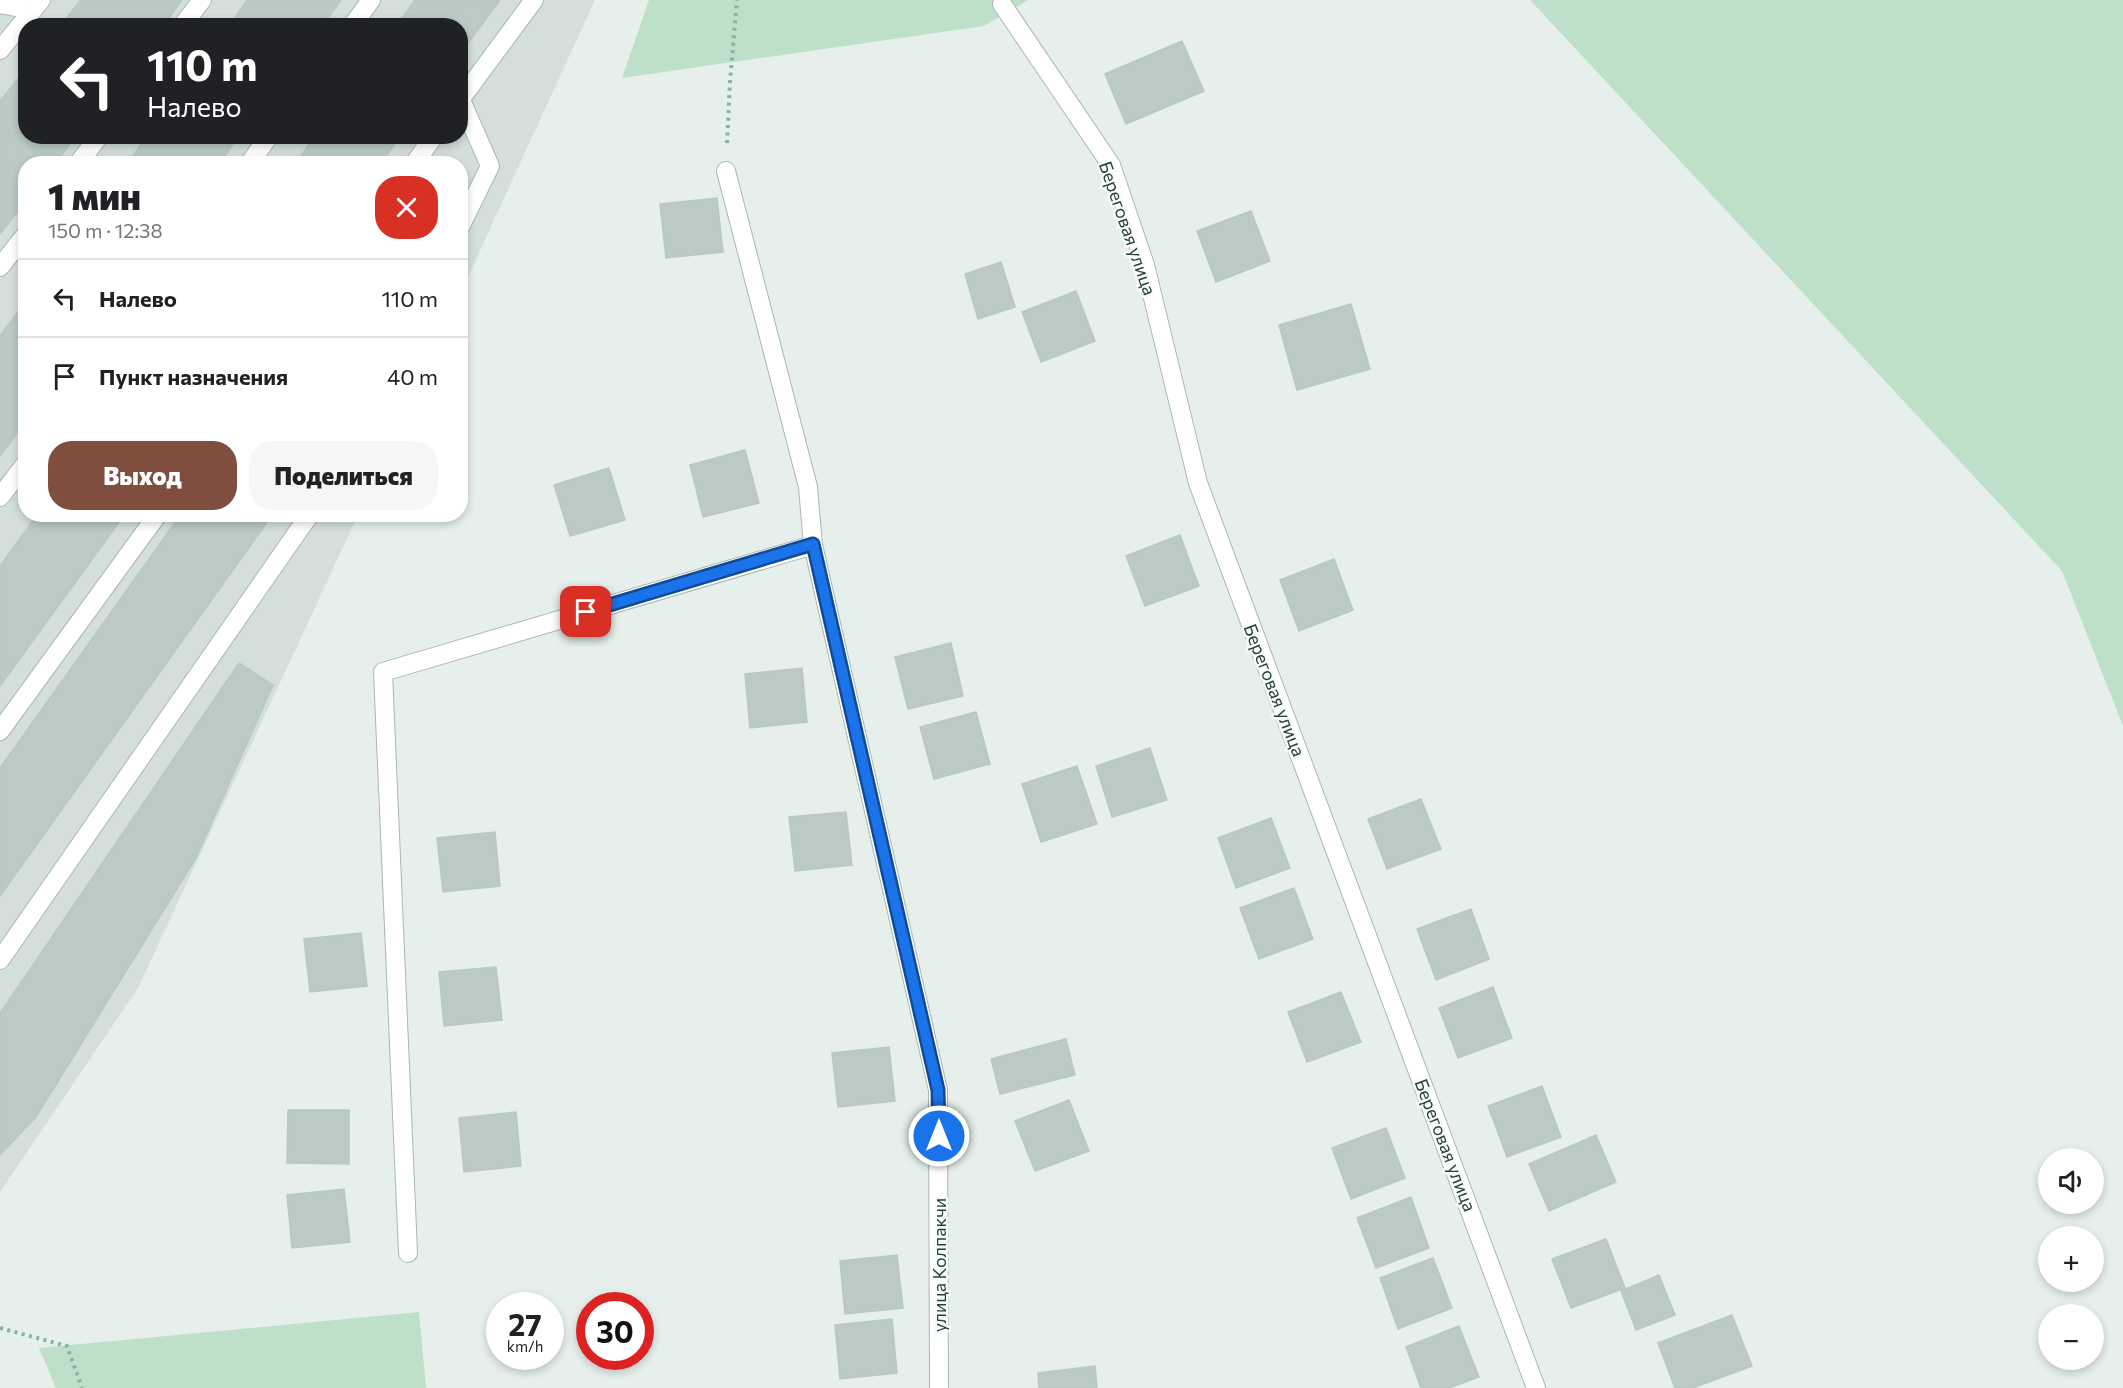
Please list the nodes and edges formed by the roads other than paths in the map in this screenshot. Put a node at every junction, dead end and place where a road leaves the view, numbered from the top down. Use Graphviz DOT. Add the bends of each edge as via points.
graph roads {
  1 [pos="202,0"];
  2 [pos="371,0"];
  3 [pos="534,0"];
  4 [pos="0,4"];
  5 [pos="1002,4"];
  6 [pos="37,5"];
  7 [pos="26,18"];
  8 [pos="188,18"];
  9 [pos="358,18"];
  10 [pos="18,28"];
  11 [pos="0,50"];
  12 [pos="468,90"];
  13 [pos="468,116"];
  14 [pos="726,171"];
  15 [pos="468,211"];
  16 [pos="18,244"];
  17 [pos="0,267"];
  18 [pos="18,473"];
  19 [pos="0,497"];
  20 [pos="152,522"];
  21 [pos="304,522"];
  22 [pos="813,544"];
  23 [pos="0,731"];
  24 [pos="0,960"];
  25 [pos="408,1253"];
  26 [pos="939,1388"];
  27 [pos="1536,1388"];
  1 -- 8 [label="street"];
  2 -- 9 [label="street"];
  3 -- 12 [label="street"];
  4 -- 6 [label="street"];
  5 -- 27 [label="street, Береговая улица" via="1111,165 1145,265 1198,483"];
  6 -- 7 [label="street"];
  10 -- 11 [label="street"];
  13 -- 15 [label="street" via="490,166"];
  14 -- 22 [label="street, улица Колпакчи" via="808,487"];
  16 -- 17 [label="street"];
  18 -- 19 [label="street"];
  20 -- 23 [label="street"];
  21 -- 24 [label="street"];
  22 -- 25 [label="street" via="383,672"];
  22 -- 26 [label="street, улица Колпакчи" via="938,1090"];
}
